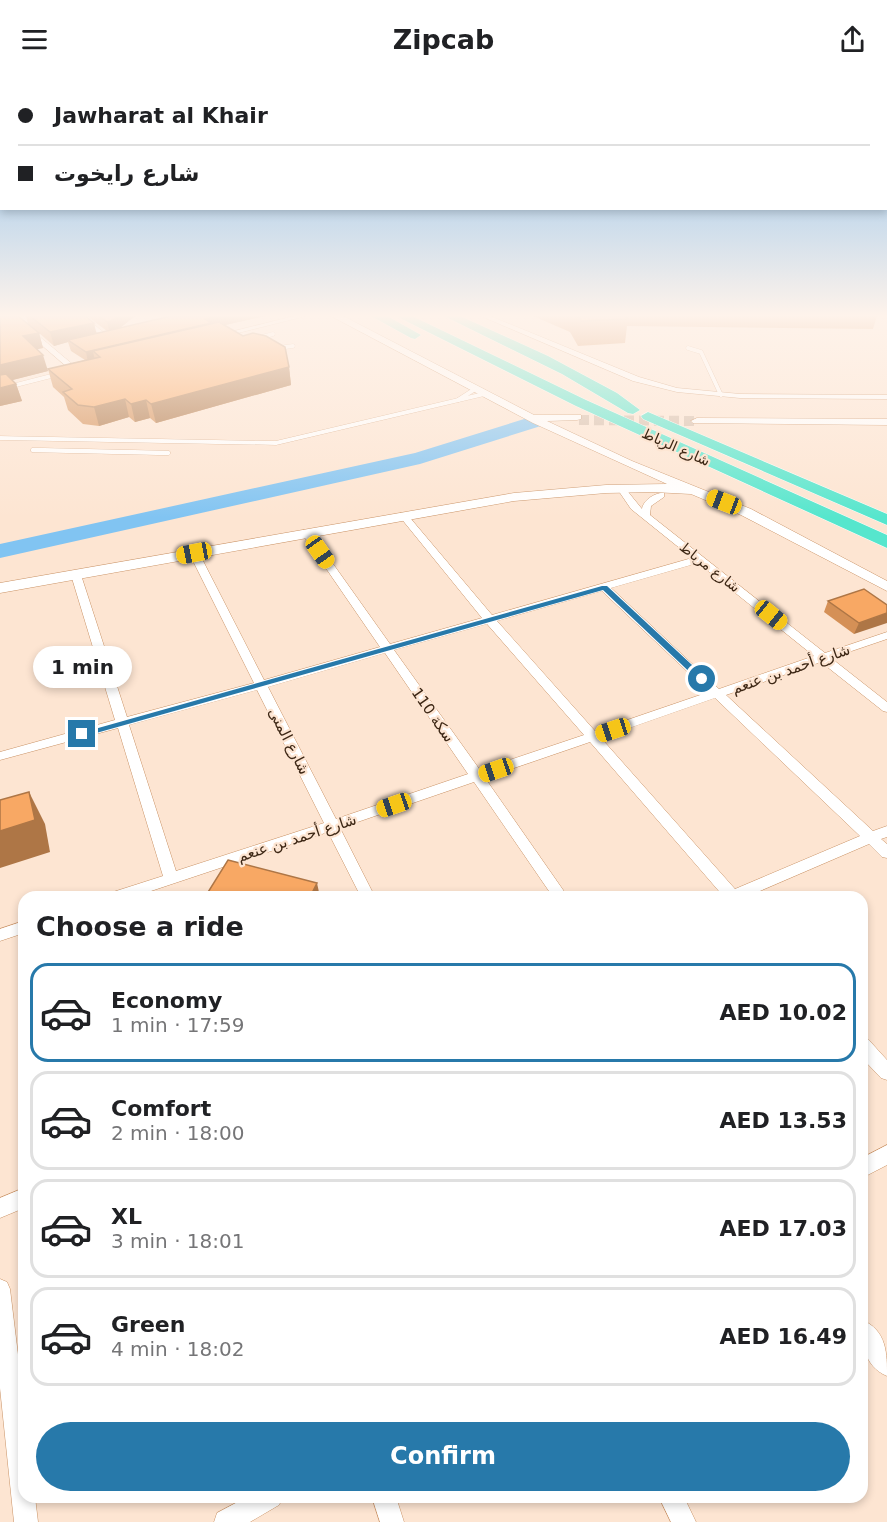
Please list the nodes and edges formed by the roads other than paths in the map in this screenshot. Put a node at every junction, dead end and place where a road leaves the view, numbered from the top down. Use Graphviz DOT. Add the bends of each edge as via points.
graph roads {
  1 [pos="22,383"];
  2 [pos="464,383"];
  3 [pos="513,383"];
  4 [pos="522,383"];
  5 [pos="572,383"];
  6 [pos="589,383"];
  7 [pos="652,383"];
  8 [pos="716,383"];
  9 [pos="0,389"];
  10 [pos="479,391"];
  11 [pos="721,395"];
  12 [pos="887,397"];
  13 [pos="458,400"];
  14 [pos="633,410"];
  15 [pos="578,415"];
  16 [pos="534,420"];
  17 [pos="695,420"];
  18 [pos="887,422"];
  19 [pos="567,435"];
  20 [pos="0,438"];
  21 [pos="42,438"];
  22 [pos="168,453"];
  23 [pos="609,462"];
  24 [pos="674,485"];
  25 [pos="623,492"];
  26 [pos="661,495"];
  27 [pos="719,506"];
  28 [pos="646,514"];
  29 [pos="403,515"];
  30 [pos="887,520"];
  31 [pos="306,532"];
  32 [pos="887,542"];
  33 [pos="194,553"];
  34 [pos="701,559"];
  35 [pos="76,575"];
  36 [pos="604,587"];
  37 [pos="887,587"];
  38 [pos="0,588"];
  39 [pos="887,592"];
  40 [pos="489,619"];
  41 [pos="887,636"];
  42 [pos="387,649"];
  43 [pos="824,658"];
  44 [pos="260,685"];
  45 [pos="719,694"];
  46 [pos="887,708"];
  47 [pos="123,722"];
  48 [pos="592,737"];
  49 [pos="0,756"];
  50 [pos="477,777"];
  51 [pos="332,826"];
  52 [pos="887,831"];
  53 [pos="871,838"];
  54 [pos="887,853"];
  55 [pos="171,879"];
  56 [pos="134,891"];
  57 [pos="365,891"];
  58 [pos="557,891"];
  59 [pos="727,891"];
  60 [pos="746,891"];
  61 [pos="18,929"];
  62 [pos="0,935"];
  63 [pos="868,1051"];
  64 [pos="887,1072"];
  65 [pos="887,1154"];
  66 [pos="868,1165"];
  67 [pos="18,1200"];
  68 [pos="0,1208"];
  69 [pos="0,1289"];
  70 [pos="868,1338"];
  71 [pos="887,1365"];
  72 [pos="18,1450"];
  73 [pos="24,1503"];
  74 [pos="260,1503"];
  75 [pos="386,1503"];
  76 [pos="674,1503"];
  77 [pos="26,1522"];
  78 [pos="226,1522"];
  79 [pos="392,1522"];
  80 [pos="684,1522"];
  1 -- 9 [label="lane"];
  2 -- 10 [label="street"];
  3 -- 15 [label="highway"];
  4 -- 15 [label="highway, شارع الرباط"];
  5 -- 14 [label="highway, شارع الرباط"];
  6 -- 14 [label="highway"];
  7 -- 11 [label="street"];
  8 -- 11 [label="lane"];
  10 -- 13 [label="lane"];
  10 -- 13 [label="lane"];
  10 -- 16 [label="street"];
  11 -- 12 [label="street"];
  13 -- 21 [label="lane" via="276,443"];
  14 -- 30 [label="highway, شارع الرباط"];
  15 -- 16 [label="street"];
  15 -- 19 [label="street" via="567,427"];
  15 -- 32 [label="highway, شارع الرباط"];
  16 -- 19 [label="street"];
  16 -- 23 [label="street"];
  17 -- 18 [label="street"];
  19 -- 24 [label="street"];
  20 -- 21 [label="lane"];
  21 -- 22 [label="lane" via="33,450"];
  23 -- 24 [label="street"];
  23 -- 25 [label="street" via="626,475 628,481"];
  24 -- 25 [label="street"];
  24 -- 26 [label="street"];
  24 -- 27 [label="street"];
  24 -- 37 [label="street" via="697,491 770,524"];
  25 -- 26 [label="street"];
  25 -- 28 [label="street, شارع مرباط" via="634,507"];
  25 -- 29 [label="street" via="514,497"];
  26 -- 27 [label="street"];
  26 -- 28 [label="street" via="647,505"];
  27 -- 39 [label="street"];
  28 -- 34 [label="street, شارع مرباط"];
  29 -- 31 [label="street"];
  29 -- 40 [label="street"];
  31 -- 33 [label="street"];
  31 -- 42 [label="street, سكة 110"];
  33 -- 35 [label="street"];
  33 -- 44 [label="street, شارع المنى"];
  34 -- 36 [label="street"];
  34 -- 43 [label="street, شارع مرباط"];
  35 -- 38 [label="street"];
  35 -- 47 [label="street"];
  36 -- 40 [label="street"];
  36 -- 45 [label="street"];
  40 -- 42 [label="street"];
  40 -- 48 [label="street"];
  41 -- 43 [label="street, شارع أحمد بن عنعم"];
  42 -- 44 [label="street"];
  42 -- 50 [label="street, سكة 110"];
  43 -- 45 [label="street, شارع أحمد بن عنعم"];
  43 -- 46 [label="street, شارع مرباط"];
  44 -- 47 [label="street"];
  44 -- 51 [label="street, شارع المنى"];
  45 -- 48 [label="street, شارع أحمد بن عنعم"];
  45 -- 53 [label="street"];
  47 -- 49 [label="street"];
  47 -- 55 [label="street"];
  48 -- 50 [label="street, شارع أحمد بن عنعم"];
  48 -- 59 [label="street"];
  50 -- 51 [label="street, شارع أحمد بن عنعم"];
  50 -- 58 [label="street, سكة 110"];
  51 -- 55 [label="street, شارع أحمد بن عنعم"];
  51 -- 57 [label="street, شارع المنى"];
  52 -- 53 [label="street"];
  53 -- 54 [label="street"];
  53 -- 60 [label="street"];
  55 -- 56 [label="street, شارع أحمد بن عنعم"];
  61 -- 62 [label="street"];
  63 -- 64 [label="street"];
  65 -- 66 [label="street"];
  67 -- 68 [label="street"];
  69 -- 72 [label="street"];
  70 -- 71 [label="street"];
  73 -- 77 [label="street"];
  74 -- 78 [label="street"];
  75 -- 79 [label="street"];
  76 -- 80 [label="street"];
}
